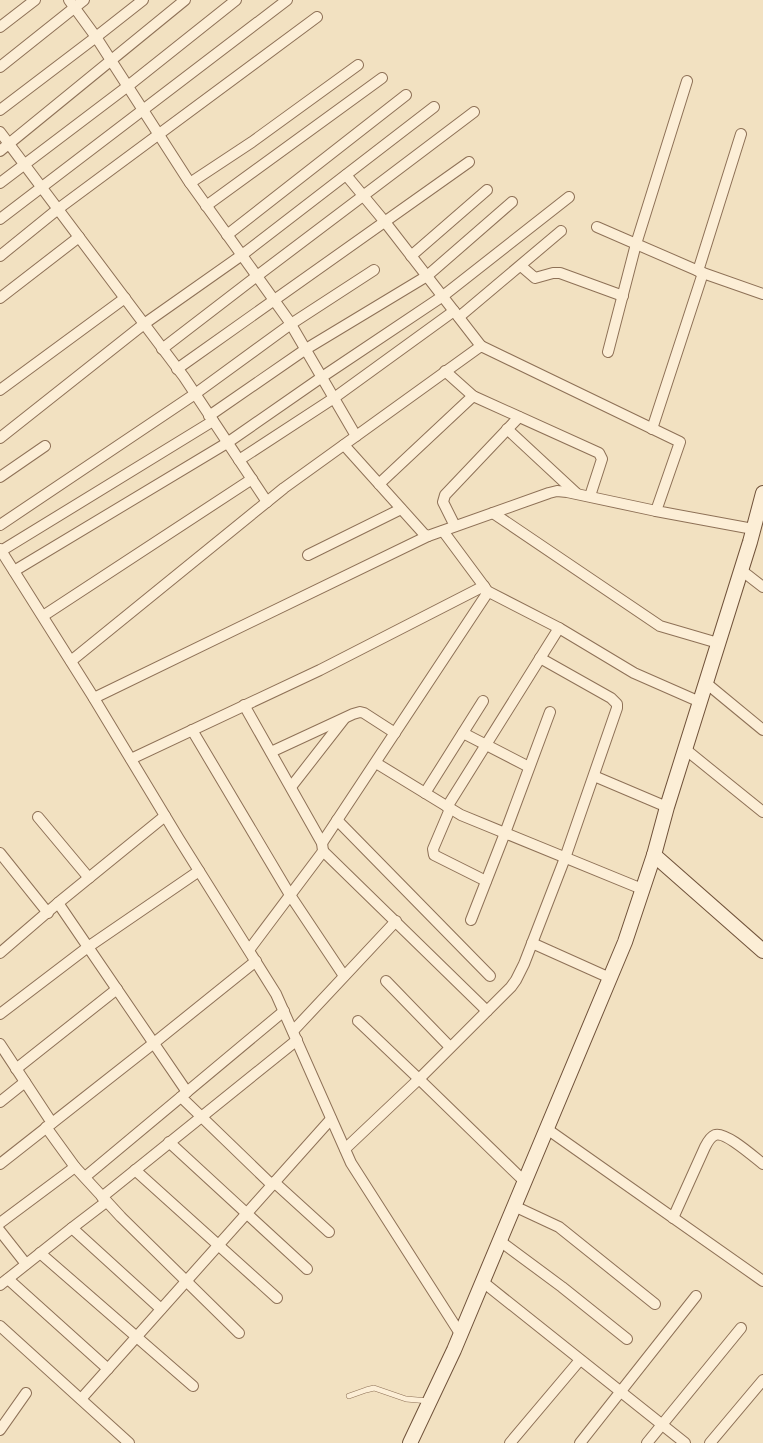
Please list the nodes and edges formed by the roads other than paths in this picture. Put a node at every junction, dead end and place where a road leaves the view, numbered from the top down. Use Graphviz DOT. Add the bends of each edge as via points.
graph roads {
  1 [pos="35,0"];
  2 [pos="84,0"];
  3 [pos="143,0"];
  4 [pos="185,0"];
  5 [pos="236,0"];
  6 [pos="287,0"];
  7 [pos="72,4"];
  8 [pos="318,17"];
  9 [pos="0,27"];
  10 [pos="96,38"];
  11 [pos="111,61"];
  12 [pos="358,65"];
  13 [pos="0,67"];
  14 [pos="382,78"];
  15 [pos="687,81"];
  16 [pos="128,86"];
  17 [pos="406,95"];
  18 [pos="434,107"];
  19 [pos="0,110"];
  20 [pos="143,110"];
  21 [pos="474,112"];
  22 [pos="0,132"];
  23 [pos="740,134"];
  24 [pos="159,135"];
  25 [pos="9,144"];
  26 [pos="0,151"];
  27 [pos="469,162"];
  28 [pos="24,165"];
  29 [pos="346,175"];
  30 [pos="0,183"];
  31 [pos="190,183"];
  32 [pos="42,188"];
  33 [pos="487,190"];
  34 [pos="362,196"];
  35 [pos="569,197"];
  36 [pos="512,202"];
  37 [pos="206,206"];
  38 [pos="58,209"];
  39 [pos="0,219"];
  40 [pos="385,222"];
  41 [pos="597,227"];
  42 [pos="561,231"];
  43 [pos="227,235"];
  44 [pos="79,237"];
  45 [pos="636,244"];
  46 [pos="242,255"];
  47 [pos="0,256"];
  48 [pos="411,256"];
  49 [pos="521,266"];
  50 [pos="374,270"];
  51 [pos="701,272"];
  52 [pos="257,276"];
  53 [pos="427,276"];
  54 [pos="763,294"];
  55 [pos="442,296"];
  56 [pos="623,296"];
  57 [pos="0,298"];
  58 [pos="125,298"];
  59 [pos="274,300"];
  60 [pos="457,314"];
  61 [pos="144,324"];
  62 [pos="291,324"];
  63 [pos="481,346"];
  64 [pos="162,349"];
  65 [pos="306,349"];
  66 [pos="608,352"];
  67 [pos="177,369"];
  68 [pos="445,372"];
  69 [pos="322,377"];
  70 [pos="0,390"];
  71 [pos="195,394"];
  72 [pos="473,396"];
  73 [pos="334,398"];
  74 [pos="519,417"];
  75 [pos="211,418"];
  76 [pos="507,429"];
  77 [pos="652,429"];
  78 [pos="356,436"];
  79 [pos="0,438"];
  80 [pos="227,443"];
  81 [pos="344,445"];
  82 [pos="46,446"];
  83 [pos="239,460"];
  84 [pos="0,477"];
  85 [pos="252,479"];
  86 [pos="379,484"];
  87 [pos="576,493"];
  88 [pos="763,493"];
  89 [pos="590,496"];
  90 [pos="267,502"];
  91 [pos="401,509"];
  92 [pos="656,511"];
  93 [pos="493,513"];
  94 [pos="0,525"];
  95 [pos="455,526"];
  96 [pos="443,531"];
  97 [pos="758,531"];
  98 [pos="428,536"];
  99 [pos="1,550"];
  100 [pos="308,555"];
  101 [pos="741,570"];
  102 [pos="14,571"];
  103 [pos="763,588"];
  104 [pos="486,589"];
  105 [pos="43,616"];
  106 [pos="559,628"];
  107 [pos="718,643"];
  108 [pos="540,658"];
  109 [pos="71,661"];
  110 [pos="706,683"];
  111 [pos="94,698"];
  112 [pos="483,701"];
  113 [pos="700,702"];
  114 [pos="244,705"];
  115 [pos="550,712"];
  116 [pos="345,717"];
  117 [pos="192,730"];
  118 [pos="763,730"];
  119 [pos="463,733"];
  120 [pos="395,734"];
  121 [pos="486,745"];
  122 [pos="685,749"];
  123 [pos="271,752"];
  124 [pos="131,759"];
  125 [pos="376,763"];
  126 [pos="529,767"];
  127 [pos="594,776"];
  128 [pos="291,787"];
  129 [pos="425,793"];
  130 [pos="667,807"];
  131 [pos="449,808"];
  132 [pos="763,812"];
  133 [pos="165,816"];
  134 [pos="38,817"];
  135 [pos="337,820"];
  136 [pos="505,833"];
  137 [pos="322,847"];
  138 [pos="0,853"];
  139 [pos="654,855"];
  140 [pos="565,858"];
  141 [pos="199,871"];
  142 [pos="89,878"];
  143 [pos="486,881"];
  144 [pos="642,890"];
  145 [pos="290,895"];
  146 [pos="58,903"];
  147 [pos="48,913"];
  148 [pos="471,920"];
  149 [pos="396,921"];
  150 [pos="532,943"];
  151 [pos="88,947"];
  152 [pos="249,950"];
  153 [pos="763,951"];
  154 [pos="0,953"];
  155 [pos="256,961"];
  156 [pos="344,976"];
  157 [pos="490,976"];
  158 [pos="610,978"];
  159 [pos="386,982"];
  160 [pos="117,989"];
  161 [pos="284,1011"];
  162 [pos="487,1011"];
  163 [pos="0,1014"];
  164 [pos="358,1021"];
  165 [pos="295,1035"];
  166 [pos="154,1043"];
  167 [pos="450,1047"];
  168 [pos="2,1051"];
  169 [pos="16,1069"];
  170 [pos="419,1079"];
  171 [pos="25,1082"];
  172 [pos="184,1094"];
  173 [pos="0,1102"];
  174 [pos="200,1116"];
  175 [pos="331,1119"];
  176 [pos="49,1125"];
  177 [pos="547,1129"];
  178 [pos="169,1142"];
  179 [pos="345,1149"];
  180 [pos="0,1164"];
  181 [pos="763,1164"];
  182 [pos="75,1167"];
  183 [pos="135,1170"];
  184 [pos="85,1177"];
  185 [pos="524,1182"];
  186 [pos="273,1184"];
  187 [pos="104,1200"];
  188 [pos="514,1206"];
  189 [pos="246,1213"];
  190 [pos="673,1218"];
  191 [pos="0,1223"];
  192 [pos="72,1228"];
  193 [pos="0,1231"];
  194 [pos="329,1232"];
  195 [pos="500,1241"];
  196 [pos="218,1246"];
  197 [pos="40,1253"];
  198 [pos="26,1264"];
  199 [pos="307,1269"];
  200 [pos="8,1278"];
  201 [pos="763,1281"];
  202 [pos="186,1282"];
  203 [pos="483,1282"];
  204 [pos="0,1285"];
  205 [pos="696,1296"];
  206 [pos="277,1298"];
  207 [pos="655,1304"];
  208 [pos="161,1309"];
  209 [pos="0,1326"];
  210 [pos="741,1328"];
  211 [pos="239,1333"];
  212 [pos="461,1334"];
  213 [pos="137,1337"];
  214 [pos="627,1338"];
  215 [pos="580,1360"];
  216 [pos="108,1369"];
  217 [pos="763,1380"];
  218 [pos="193,1386"];
  219 [pos="621,1392"];
  220 [pos="26,1393"];
  221 [pos="349,1396"];
  222 [pos="81,1399"];
  223 [pos="430,1401"];
  224 [pos="662,1425"];
  225 [pos="0,1430"];
  226 [pos="414,1441"];
  227 [pos="130,1443"];
  228 [pos="510,1443"];
  229 [pos="580,1443"];
  230 [pos="647,1443"];
  231 [pos="685,1443"];
  232 [pos="710,1443"];
  1 -- 9 [label="street"];
  2 -- 7 [label="street"];
  3 -- 10 [label="street"];
  4 -- 11 [label="street"];
  5 -- 16 [label="street"];
  6 -- 20 [label="street"];
  7 -- 10 [label="street"];
  7 -- 13 [label="street"];
  8 -- 24 [label="street"];
  10 -- 11 [label="street"];
  10 -- 19 [label="street"];
  11 -- 16 [label="street"];
  11 -- 25 [label="street"];
  12 -- 31 [label="street" via="252,142"];
  14 -- 37 [label="street"];
  15 -- 45 [label="street"];
  16 -- 20 [label="street"];
  16 -- 28 [label="street"];
  17 -- 43 [label="street"];
  18 -- 29 [label="street"];
  20 -- 24 [label="street"];
  20 -- 32 [label="street"];
  21 -- 34 [label="street"];
  22 -- 25 [label="street"];
  23 -- 51 [label="street"];
  24 -- 31 [label="street"];
  24 -- 38 [label="street"];
  25 -- 26 [label="street"];
  25 -- 28 [label="street"];
  27 -- 40 [label="street"];
  28 -- 30 [label="street"];
  28 -- 32 [label="street"];
  29 -- 34 [label="street"];
  29 -- 46 [label="street"];
  31 -- 37 [label="street"];
  32 -- 38 [label="street"];
  32 -- 39 [label="street"];
  33 -- 48 [label="street"];
  34 -- 40 [label="street"];
  34 -- 52 [label="street"];
  35 -- 55 [label="street"];
  36 -- 53 [label="street"];
  37 -- 43 [label="street"];
  38 -- 44 [label="street"];
  38 -- 47 [label="street"];
  40 -- 48 [label="street"];
  40 -- 59 [label="street"];
  41 -- 45 [label="street"];
  42 -- 49 [label="street"];
  43 -- 46 [label="street"];
  44 -- 57 [label="street"];
  44 -- 58 [label="street"];
  45 -- 51 [label="street"];
  45 -- 56 [label="street"];
  46 -- 52 [label="street"];
  46 -- 61 [label="street"];
  48 -- 53 [label="street"];
  49 -- 56 [label="street" via="535,278 556,272"];
  49 -- 60 [label="street"];
  50 -- 62 [label="street"];
  51 -- 54 [label="street"];
  51 -- 77 [label="street"];
  52 -- 59 [label="street"];
  52 -- 64 [label="street"];
  53 -- 55 [label="street"];
  53 -- 65 [label="street"];
  55 -- 60 [label="street"];
  55 -- 69 [label="street"];
  56 -- 66 [label="street"];
  58 -- 61 [label="street"];
  58 -- 70 [label="street"];
  59 -- 62 [label="street"];
  59 -- 67 [label="street"];
  60 -- 63 [label="street"];
  60 -- 73 [label="street"];
  61 -- 64 [label="street"];
  61 -- 79 [label="street"];
  62 -- 65 [label="street"];
  62 -- 71 [label="street"];
  63 -- 68 [label="street"];
  63 -- 77 [label="street"];
  64 -- 67 [label="street"];
  65 -- 69 [label="street"];
  65 -- 75 [label="street"];
  67 -- 71 [label="street"];
  68 -- 72 [label="street"];
  68 -- 78 [label="street"];
  69 -- 73 [label="street"];
  69 -- 80 [label="street"];
  71 -- 75 [label="street"];
  71 -- 94 [label="street"];
  72 -- 74 [label="street"];
  72 -- 86 [label="street"];
  73 -- 78 [label="street"];
  73 -- 83 [label="street"];
  74 -- 76 [label="street"];
  74 -- 89 [label="street" via="601,455 602,459"];
  75 -- 80 [label="street"];
  75 -- 99 [label="street"];
  76 -- 87 [label="street"];
  76 -- 95 [label="street" via="444,495 444,502"];
  77 -- 92 [label="street" via="680,442"];
  78 -- 81 [label="street"];
  80 -- 83 [label="street"];
  80 -- 102 [label="street"];
  81 -- 86 [label="street"];
  81 -- 90 [label="street"];
  82 -- 84 [label="street"];
  83 -- 85 [label="street"];
  85 -- 90 [label="street"];
  85 -- 105 [label="street"];
  86 -- 91 [label="street"];
  87 -- 89 [label="street"];
  87 -- 93 [label="street" via="549,493"];
  88 -- 97 [label="main road"];
  89 -- 92 [label="street"];
  90 -- 109 [label="street"];
  91 -- 98 [label="street"];
  91 -- 100 [label="street"];
  92 -- 97 [label="street"];
  93 -- 95 [label="street"];
  93 -- 107 [label="street" via="660,626"];
  95 -- 96 [label="street"];
  96 -- 98 [label="street"];
  96 -- 104 [label="street"];
  97 -- 101 [label="main road"];
  98 -- 111 [label="street"];
  99 -- 102 [label="street"];
  101 -- 103 [label="street"];
  101 -- 107 [label="main road"];
  102 -- 105 [label="street"];
  104 -- 106 [label="street"];
  104 -- 114 [label="street"];
  104 -- 120 [label="street" via="485,598"];
  105 -- 109 [label="street"];
  106 -- 108 [label="street"];
  106 -- 113 [label="street" via="634,673"];
  107 -- 110 [label="main road"];
  108 -- 121 [label="street"];
  108 -- 127 [label="street" via="611,698 617,704"];
  109 -- 111 [label="street"];
  110 -- 113 [label="main road"];
  110 -- 118 [label="street"];
  111 -- 124 [label="street"];
  112 -- 119 [label="street"];
  113 -- 122 [label="main road"];
  114 -- 117 [label="street"];
  114 -- 123 [label="street"];
  115 -- 126 [label="street"];
  116 -- 120 [label="street" via="356,712 364,713"];
  116 -- 123 [label="street"];
  116 -- 128 [label="street"];
  117 -- 124 [label="street"];
  117 -- 145 [label="street"];
  119 -- 121 [label="street"];
  119 -- 129 [label="street"];
  120 -- 125 [label="street"];
  121 -- 126 [label="street"];
  121 -- 131 [label="street"];
  122 -- 130 [label="main road"];
  122 -- 132 [label="street"];
  123 -- 128 [label="street"];
  124 -- 133 [label="street"];
  125 -- 129 [label="street"];
  125 -- 135 [label="street"];
  126 -- 136 [label="street"];
  127 -- 130 [label="street"];
  127 -- 140 [label="street"];
  128 -- 137 [label="street"];
  129 -- 131 [label="street"];
  130 -- 139 [label="main road"];
  131 -- 136 [label="street"];
  131 -- 143 [label="street" via="433,849 434,855"];
  133 -- 141 [label="street"];
  133 -- 142 [label="street"];
  134 -- 142 [label="street"];
  135 -- 137 [label="street"];
  135 -- 157 [label="street"];
  136 -- 140 [label="street"];
  136 -- 143 [label="street"];
  137 -- 145 [label="street"];
  137 -- 149 [label="street"];
  138 -- 147 [label="street"];
  139 -- 144 [label="main road"];
  139 -- 153 [label="main road"];
  140 -- 144 [label="street"];
  140 -- 150 [label="street"];
  141 -- 151 [label="street"];
  141 -- 152 [label="street"];
  142 -- 146 [label="street"];
  143 -- 148 [label="street"];
  144 -- 158 [label="main road"];
  145 -- 152 [label="street"];
  145 -- 156 [label="street"];
  146 -- 147 [label="street"];
  146 -- 151 [label="street"];
  147 -- 154 [label="street"];
  149 -- 156 [label="street"];
  149 -- 162 [label="street"];
  150 -- 158 [label="street"];
  150 -- 162 [label="street" via="516,980"];
  151 -- 160 [label="street"];
  151 -- 163 [label="street"];
  152 -- 155 [label="street"];
  155 -- 161 [label="street"];
  155 -- 166 [label="street"];
  156 -- 165 [label="street"];
  158 -- 177 [label="main road"];
  159 -- 167 [label="street"];
  160 -- 166 [label="street"];
  160 -- 169 [label="street"];
  161 -- 165 [label="street"];
  161 -- 172 [label="street"];
  162 -- 167 [label="street"];
  164 -- 170 [label="street"];
  165 -- 174 [label="street"];
  165 -- 175 [label="street"];
  166 -- 172 [label="street"];
  166 -- 176 [label="street"];
  167 -- 170 [label="street"];
  168 -- 169 [label="street"];
  169 -- 171 [label="street"];
  170 -- 179 [label="street"];
  170 -- 185 [label="street"];
  171 -- 173 [label="street"];
  171 -- 176 [label="street"];
  172 -- 174 [label="street"];
  172 -- 184 [label="street"];
  174 -- 178 [label="street"];
  174 -- 186 [label="street"];
  175 -- 179 [label="street"];
  175 -- 186 [label="street"];
  176 -- 180 [label="street"];
  176 -- 182 [label="street"];
  177 -- 185 [label="main road"];
  177 -- 190 [label="street"];
  178 -- 183 [label="street"];
  178 -- 189 [label="street"];
  179 -- 212 [label="street" via="351,1163"];
  181 -- 190 [label="street" via="730,1139 715,1135 705,1147"];
  182 -- 184 [label="street"];
  182 -- 191 [label="street"];
  183 -- 187 [label="street"];
  183 -- 196 [label="street"];
  184 -- 187 [label="street"];
  185 -- 188 [label="main road"];
  186 -- 189 [label="street"];
  186 -- 194 [label="street"];
  187 -- 192 [label="street"];
  187 -- 202 [label="street"];
  188 -- 195 [label="main road"];
  188 -- 207 [label="street" via="560,1227"];
  189 -- 196 [label="street"];
  189 -- 199 [label="street"];
  190 -- 201 [label="street"];
  192 -- 197 [label="street"];
  192 -- 208 [label="street"];
  193 -- 198 [label="street"];
  195 -- 203 [label="main road"];
  195 -- 214 [label="street"];
  196 -- 202 [label="street"];
  196 -- 206 [label="street"];
  197 -- 198 [label="street"];
  197 -- 213 [label="street"];
  198 -- 200 [label="street"];
  200 -- 204 [label="street"];
  200 -- 216 [label="street"];
  202 -- 208 [label="street"];
  202 -- 211 [label="street"];
  203 -- 212 [label="main road"];
  203 -- 215 [label="street"];
  205 -- 219 [label="street"];
  208 -- 213 [label="street"];
  209 -- 222 [label="street"];
  210 -- 224 [label="street"];
  212 -- 223 [label="main road"];
  213 -- 216 [label="street"];
  213 -- 218 [label="street"];
  215 -- 219 [label="street"];
  215 -- 228 [label="street"];
  216 -- 222 [label="street"];
  217 -- 232 [label="street"];
  219 -- 224 [label="street"];
  219 -- 229 [label="street"];
  220 -- 225 [label="street"];
  221 -- 223 [label="lane" via="374,1388 406,1399"];
  222 -- 227 [label="street"];
  223 -- 226 [label="main road"];
  224 -- 230 [label="street"];
  224 -- 231 [label="street"];
}
